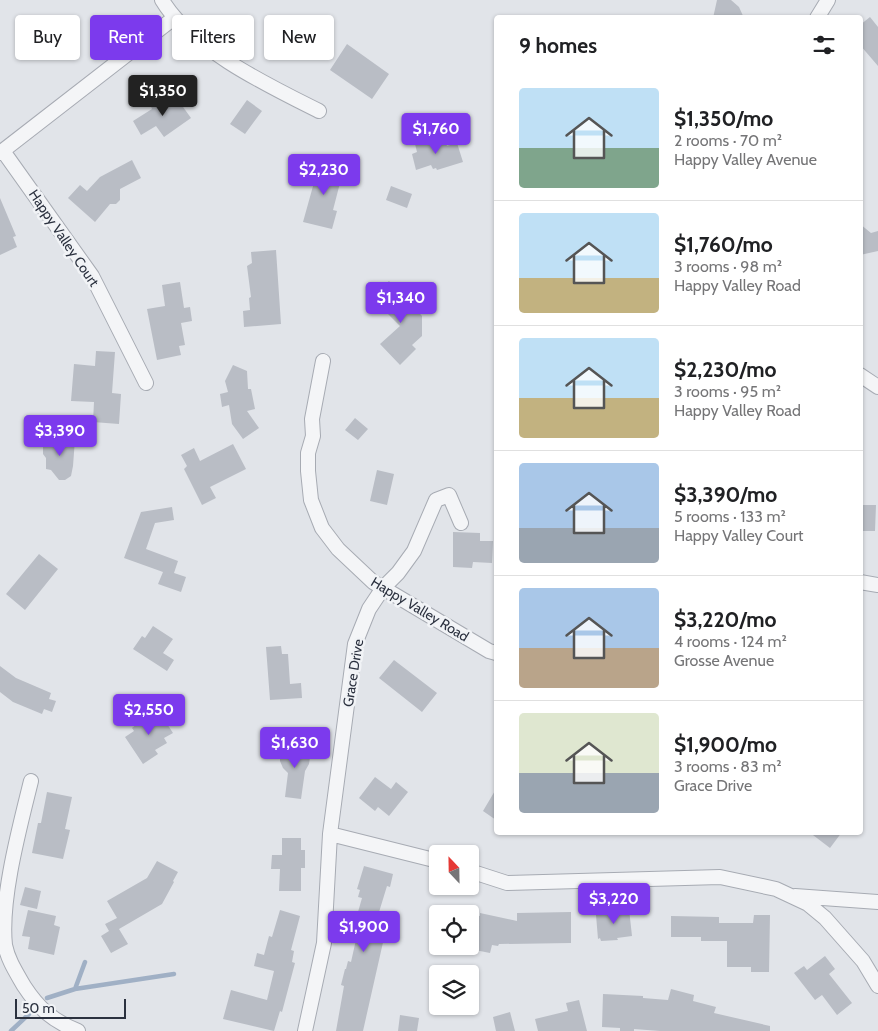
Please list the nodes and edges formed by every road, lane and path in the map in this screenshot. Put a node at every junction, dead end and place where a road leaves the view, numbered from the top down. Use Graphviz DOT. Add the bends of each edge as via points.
graph roads {
  1 [pos="162,0"];
  2 [pos="828,0"];
  3 [pos="172,15"];
  4 [pos="819,15"];
  5 [pos="172,20"];
  6 [pos="229,60"];
  7 [pos="319,111"];
  8 [pos="2,152"];
  9 [pos="323,361"];
  10 [pos="863,377"];
  11 [pos="146,383"];
  12 [pos="878,387"];
  13 [pos="461,523"];
  14 [pos="863,582"];
  15 [pos="878,585"];
  16 [pos="382,588"];
  17 [pos="494,652"];
  18 [pos="31,781"];
  19 [pos="330,834"];
  20 [pos="429,859"];
  21 [pos="479,874"];
  22 [pos="789,896"];
  23 [pos="878,902"];
  24 [pos="878,986"];
  25 [pos="78,1031"];
  26 [pos="305,1031"];
  1 -- 3 [label="street"];
  2 -- 4 [label="street"];
  5 -- 8 [label="street"];
  6 -- 7 [label="street" via="264,84"];
  8 -- 11 [label="street, Happy Valley Court" via="92,276"];
  9 -- 16 [label="street, Happy Valley Road" via="308,453 311,500 322,528 338,549"];
  10 -- 12 [label="street"];
  13 -- 16 [label="street, Grace Drive" via="449,494 436,500 414,551"];
  14 -- 15 [label="street"];
  16 -- 17 [label="street, Happy Valley Road"];
  16 -- 19 [label="street, Grace Drive" via="369,609 355,644"];
  18 -- 25 [label="street" via="2,908 4,944 11,965 32,998 45,1013"];
  19 -- 20 [label="street"];
  19 -- 26 [label="street, Grace Drive" via="324,943"];
  21 -- 22 [label="street" via="507,883 720,877 776,889"];
  22 -- 23 [label="street"];
  22 -- 24 [label="street" via="808,904 825,918 863,962"];
}
